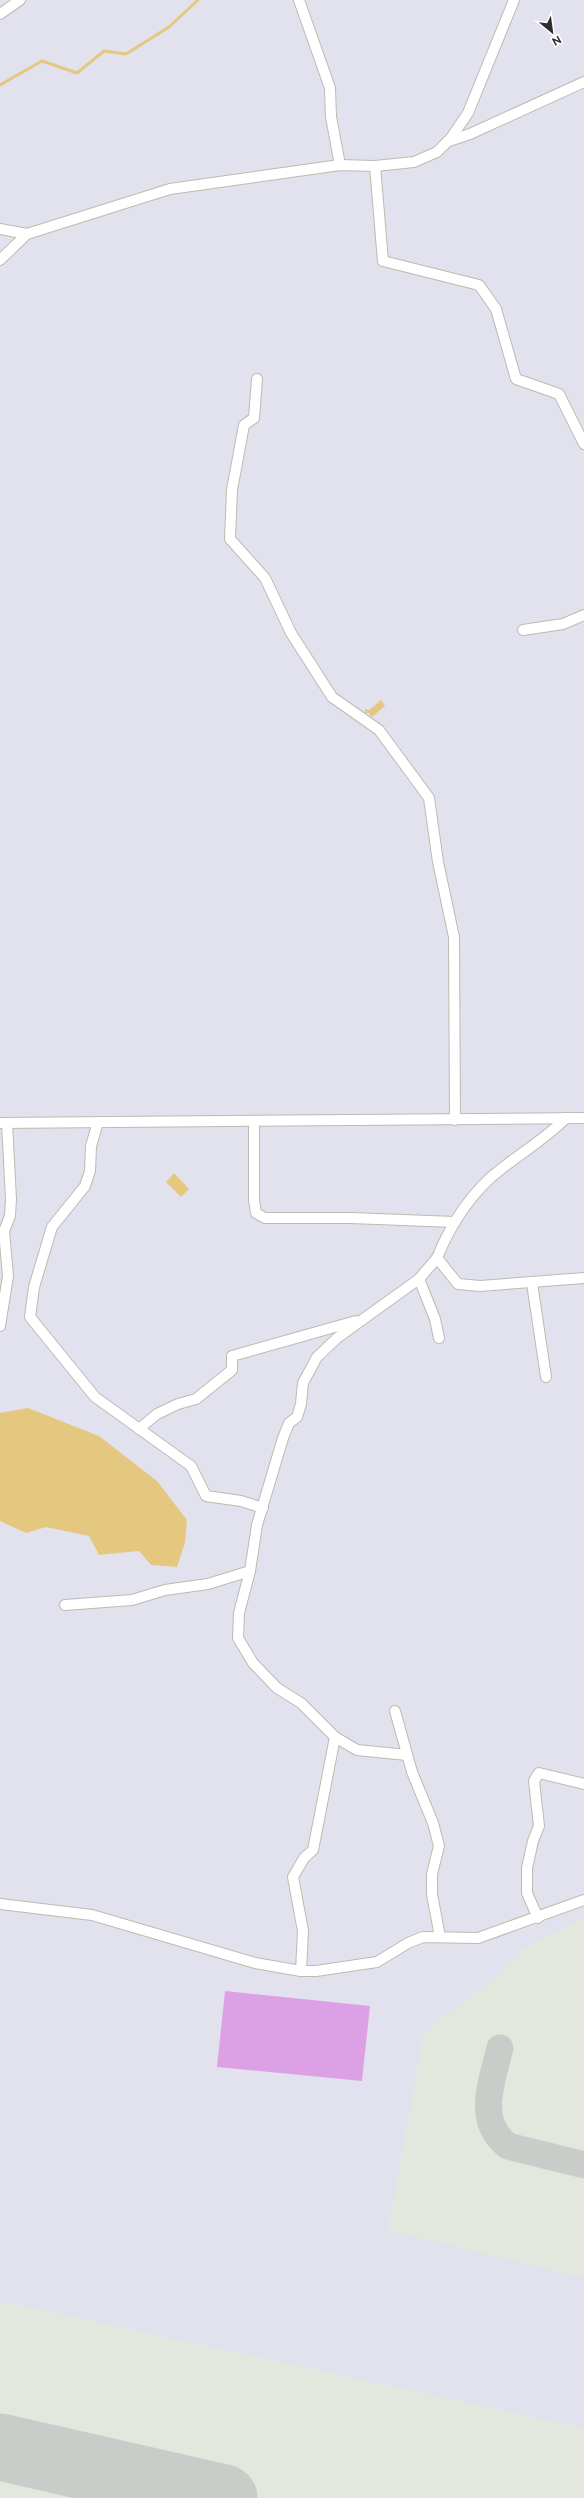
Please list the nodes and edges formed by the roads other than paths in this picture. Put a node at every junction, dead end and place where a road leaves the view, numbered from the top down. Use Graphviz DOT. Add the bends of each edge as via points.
graph roads {
  1 [pos="20,0"];
  2 [pos="299,0"];
  3 [pos="514,0"];
  4 [pos="0,14"];
  5 [pos="584,82"];
  6 [pos="448,141"];
  7 [pos="340,165"];
  8 [pos="375,166"];
  9 [pos="0,229"];
  10 [pos="27,234"];
  11 [pos="0,260"];
  12 [pos="257,379"];
  13 [pos="584,444"];
  14 [pos="584,615"];
  15 [pos="523,630"];
  16 [pos="566,1118"];
  17 [pos="584,1118"];
  18 [pos="455,1120"];
  19 [pos="254,1121"];
  20 [pos="98,1122"];
  21 [pos="3,1123"];
  22 [pos="455,1222"];
  23 [pos="437,1258"];
  24 [pos="584,1278"];
  25 [pos="419,1279"];
  26 [pos="532,1283"];
  27 [pos="363,1319"];
  28 [pos="0,1326"];
  29 [pos="439,1338"];
  30 [pos="546,1377"];
  31 [pos="139,1429"];
  32 [pos="262,1508"];
  33 [pos="250,1571"];
  34 [pos="65,1605"];
  35 [pos="395,1710"];
  36 [pos="335,1737"];
  37 [pos="407,1755"];
  38 [pos="584,1784"];
  39 [pos="584,1900"];
  40 [pos="0,1904"];
  41 [pos="538,1918"];
  42 [pos="440,1937"];
  43 [pos="302,1971"];
  1 -- 4 [label="street"];
  2 -- 7 [label="street" via="330,88 331,117"];
  3 -- 6 [label="street" via="468,113"];
  5 -- 6 [label="street" via="470,134"];
  6 -- 8 [label="street" via="437,152 414,162"];
  7 -- 8 [label="street"];
  7 -- 10 [label="street" via="170,189"];
  8 -- 13 [label="street" via="383,261 479,285 496,309 516,379 559,394"];
  9 -- 10 [label="street"];
  10 -- 11 [label="street"];
  12 -- 18 [label="street" via="254,418 244,425 232,490 230,539 265,578 292,634 332,696 379,730 429,798 438,862 454,937"];
  14 -- 15 [label="street" via="563,624"];
  16 -- 17 [label="street"];
  16 -- 18 [label="street"];
  16 -- 22 [label="street" via="545,1138 500,1170 477,1193"];
  18 -- 19 [label="street"];
  19 -- 20 [label="street"];
  19 -- 22 [label="street" via="254,1200 256,1213 265,1218"];
  20 -- 21 [label="street"];
  20 -- 31 [label="street" via="91,1146 90,1171 85,1186 52,1227 34,1287 30,1317 95,1397"];
  21 -- 28 [label="street" via="11,1200 10,1216 4,1231 8,1276"];
  22 -- 23 [label="street" via="447,1233"];
  23 -- 25 [label="street"];
  23 -- 26 [label="street" via="458,1284 480,1286"];
  24 -- 26 [label="street"];
  25 -- 27 [label="street"];
  25 -- 29 [label="street" via="435,1319"];
  26 -- 30 [label="street"];
  27 -- 31 [label="street" via="232,1356 232,1370 220,1382 196,1399 157,1414"];
  27 -- 32 [label="street" via="317,1357 303,1382 297,1417 289,1423 283,1438"];
  31 -- 32 [label="street" via="191,1466 206,1496 241,1501"];
  32 -- 33 [label="street"];
  33 -- 34 [label="street" via="208,1584 165,1590 132,1600"];
  33 -- 36 [label="street" via="239,1613 238,1638 253,1663 277,1688 301,1703"];
  35 -- 37 [label="street"];
  36 -- 37 [label="street" via="357,1750"];
  36 -- 43 [label="street" via="313,1850 304,1858 292,1877 302,1931"];
  37 -- 42 [label="street" via="439,1846 432,1874 432,1894"];
  38 -- 41 [label="street" via="539,1773 534,1781 539,1826 527,1868 527,1893"];
  39 -- 41 [label="street"];
  40 -- 43 [label="street" via="92,1915 255,1963"];
  41 -- 42 [label="street" via="478,1938"];
  42 -- 43 [label="street" via="423,1937 363,1966"];
}
